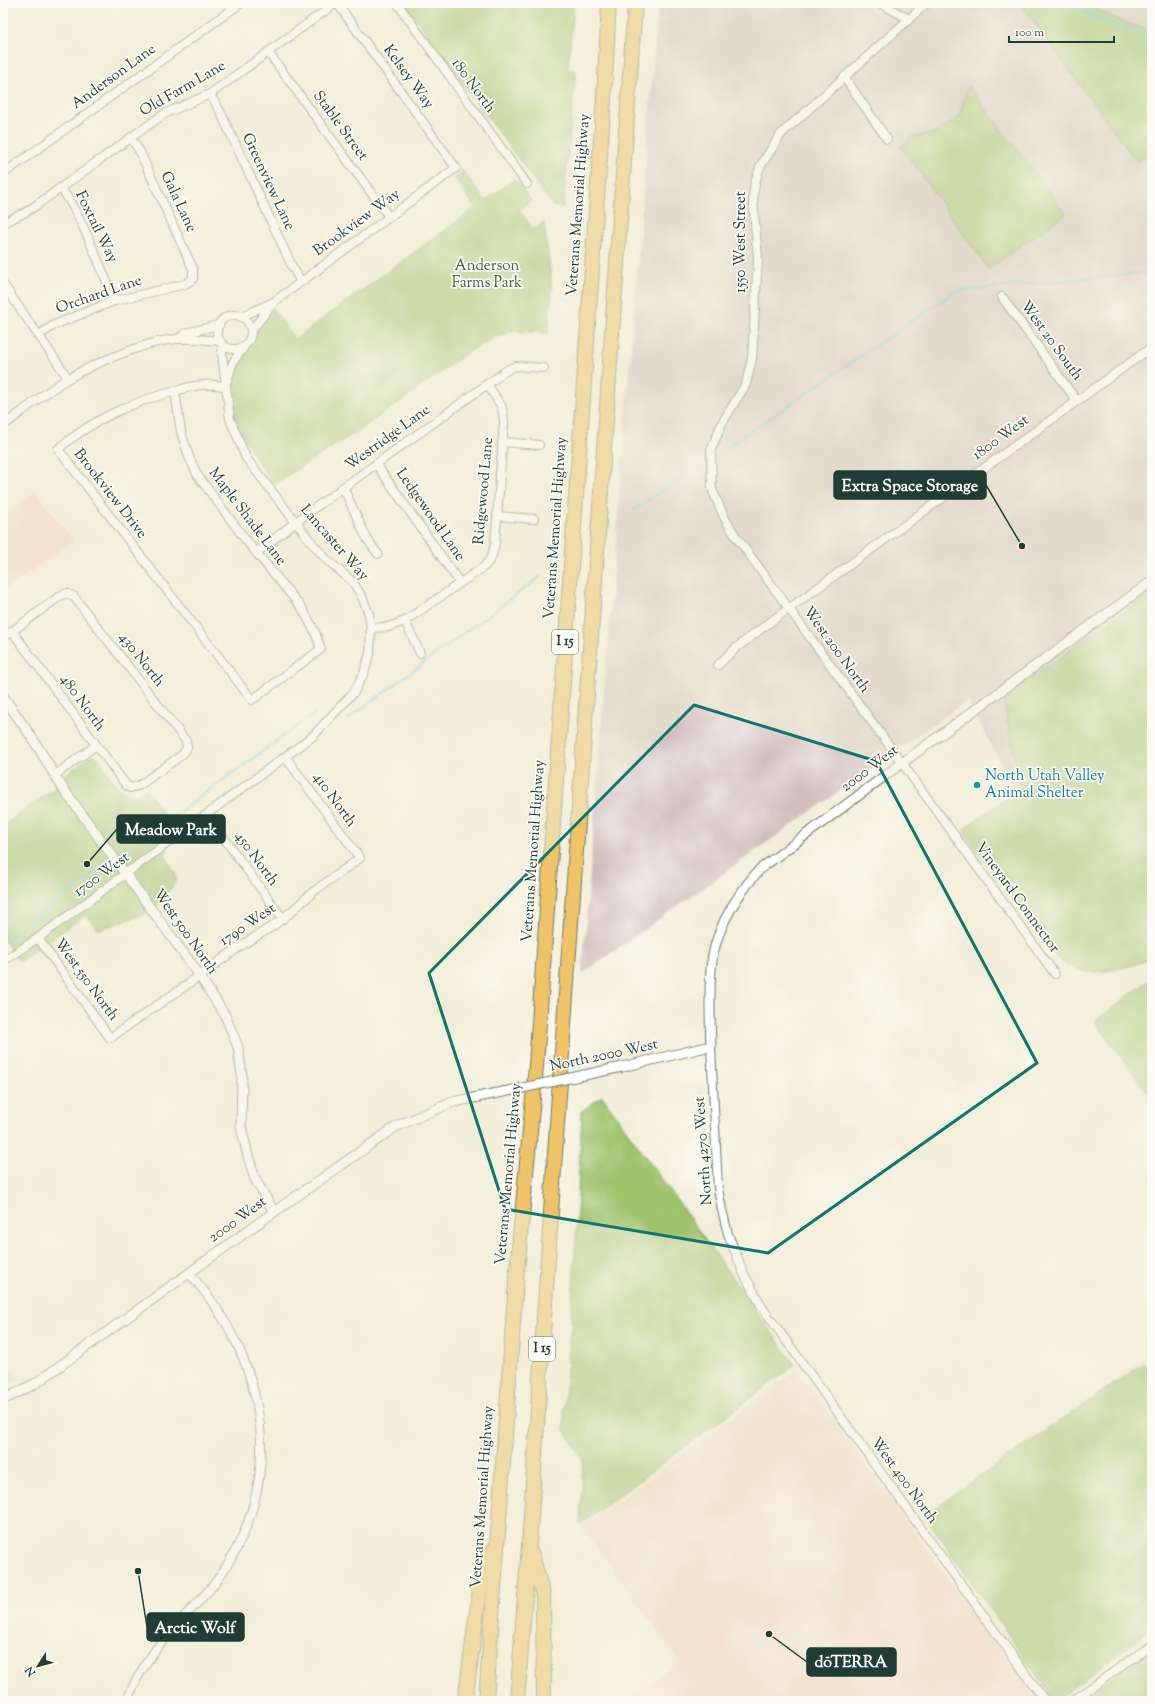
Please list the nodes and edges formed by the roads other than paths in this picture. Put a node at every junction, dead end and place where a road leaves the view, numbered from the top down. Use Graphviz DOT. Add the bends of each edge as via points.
graph roads {
  1 [pos="241,3"];
  2 [pos="336,3"];
  3 [pos="397,3"];
  4 [pos="609,3"];
  5 [pos="635,3"];
  6 [pos="880,3"];
  7 [pos="927,3"];
  8 [pos="909,19"];
  9 [pos="268,52"];
  10 [pos="845,78"];
  11 [pos="210,94"];
  12 [pos="131,138"];
  13 [pos="888,139"];
  14 [pos="456,168"];
  15 [pos="3,174"];
  16 [pos="527,184"];
  17 [pos="61,188"];
  18 [pos="389,217"];
  19 [pos="3,223"];
  20 [pos="193,278"];
  21 [pos="301,282"];
  22 [pos="3,284"];
  23 [pos="1002,296"];
  24 [pos="114,301"];
  25 [pos="275,301"];
  26 [pos="241,317"];
  27 [pos="219,325"];
  28 [pos="251,331"];
  29 [pos="39,335"];
  30 [pos="179,338"];
  31 [pos="221,343"];
  32 [pos="245,346"];
  33 [pos="1152,347"];
  34 [pos="544,368"];
  35 [pos="68,378"];
  36 [pos="487,384"];
  37 [pos="225,386"];
  38 [pos="175,391"];
  39 [pos="1077,401"];
  40 [pos="3,426"];
  41 [pos="502,442"];
  42 [pos="539,445"];
  43 [pos="376,464"];
  44 [pos="711,471"];
  45 [pos="343,488"];
  46 [pos="497,516"];
  47 [pos="534,519"];
  48 [pos="296,522"];
  49 [pos="256,553"];
  50 [pos="378,554"];
  51 [pos="1152,581"];
  52 [pos="460,583"];
  53 [pos="789,609"];
  54 [pos="405,621"];
  55 [pos="371,628"];
  56 [pos="12,631"];
  57 [pos="3,638"];
  58 [pos="321,649"];
  59 [pos="420,653"];
  60 [pos="718,665"];
  61 [pos="3,696"];
  62 [pos="329,721"];
  63 [pos="95,746"];
  64 [pos="286,758"];
  65 [pos="902,763"];
  66 [pos="55,775"];
  67 [pos="130,788"];
  68 [pos="207,815"];
  69 [pos="956,838"];
  70 [pos="360,858"];
  71 [pos="126,874"];
  72 [pos="283,918"];
  73 [pos="38,938"];
  74 [pos="3,961"];
  75 [pos="1055,974"];
  76 [pos="200,976"];
  77 [pos="110,1038"];
  78 [pos="711,1046"];
  79 [pos="503,1092"];
  80 [pos="274,1212"];
  81 [pos="189,1273"];
  82 [pos="744,1274"];
  83 [pos="3,1399"];
  84 [pos="529,1545"];
  85 [pos="496,1546"];
  86 [pos="1152,1645"];
  87 [pos="127,1701"];
  88 [pos="465,1701"];
  89 [pos="486,1701"];
  90 [pos="517,1701"];
  91 [pos="544,1701"];
  92 [pos="1045,1701"];
  93 [pos="1072,1701"];
  1 -- 15 [label="street, Anderson Lane"];
  2 -- 9 [label="street, Old Farm Lane"];
  2 -- 14 [label="street, Kelsey Way"];
  3 -- 16 [label="street, 180 North"];
  4 -- 85 [label="highway, Veterans Memorial Highway / I 15" via="536,1066 516,1281"];
  5 -- 84 [label="highway, I 15"];
  6 -- 8 [label="street"];
  7 -- 8 [label="street, 1550 West Street"];
  8 -- 10 [label="street, 1550 West Street"];
  9 -- 11 [label="street, Old Farm Lane"];
  9 -- 18 [label="street, Stable Street"];
  10 -- 13 [label="street"];
  10 -- 44 [label="street, 1550 West Street" via="781,134 754,182 758,259 752,360 746,384 714,439"];
  11 -- 12 [label="street, Old Farm Lane" via="173,108"];
  11 -- 21 [label="street, Greenview Lane"];
  12 -- 17 [label="street, Old Farm Lane"];
  12 -- 20 [label="street, Gala Lane" via="140,152 193,269"];
  14 -- 18 [label="street, Brookview Way"];
  17 -- 19 [label="street, Old Farm Lane" via="26,212"];
  17 -- 24 [label="street, Foxtail Way" via="68,197"];
  18 -- 21 [label="street, Brookview Way"];
  20 -- 24 [label="street, Orchard Lane" via="185,284"];
  21 -- 25 [label="street, Brookview Way"];
  22 -- 29 [label="street"];
  23 -- 39 [label="street, West 20 South"];
  24 -- 29 [label="street, Orchard Lane" via="54,325"];
  25 -- 26 [label="street, Brookview Way"];
  25 -- 28 [label="street, Brookview Way"];
  26 -- 27 [label="street" via="226,317"];
  26 -- 28 [label="street" via="248,322"];
  27 -- 30 [label="street"];
  27 -- 31 [label="street" via="217,330"];
  28 -- 32 [label="street" via="249,342"];
  29 -- 35 [label="street"];
  30 -- 31 [label="street"];
  30 -- 35 [label="street" via="128,352"];
  31 -- 32 [label="street" via="227,348"];
  31 -- 37 [label="street, Lancaster Way"];
  32 -- 37 [label="street, Lancaster Way" via="232,362"];
  33 -- 39 [label="street, 1800 West"];
  34 -- 36 [label="street, Westridge Lane" via="512,367"];
  35 -- 40 [label="street"];
  36 -- 41 [label="street, Ridgewood Lane" via="504,414"];
  36 -- 43 [label="street, Westridge Lane"];
  37 -- 38 [label="street, Brookview Drive" via="204,384"];
  37 -- 48 [label="street, Lancaster Way" via="230,419 246,458"];
  38 -- 49 [label="street, Maple Shade Lane" via="181,432 198,476"];
  38 -- 58 [label="street, Brookview Drive" via="142,400 103,418 58,450 252,700"];
  39 -- 53 [label="street, 1800 West"];
  41 -- 42 [label="street"];
  41 -- 46 [label="street, Ridgewood Lane"];
  43 -- 45 [label="street, Westridge Lane"];
  43 -- 52 [label="street, Ledgewood Lane"];
  44 -- 53 [label="street, West 200 North" via="712,489 724,517"];
  45 -- 48 [label="street, Westridge Lane"];
  45 -- 50 [label="street" via="367,539"];
  46 -- 47 [label="street"];
  46 -- 52 [label="street, Ridgewood Lane" via="495,545 491,558 485,566"];
  48 -- 49 [label="street, Westridge Lane"];
  48 -- 55 [label="street, Lancaster Way" via="326,559 353,582 369,614"];
  49 -- 58 [label="street, Maple Shade Lane" via="302,608"];
  51 -- 65 [label="street, 2000 West"];
  52 -- 54 [label="street, Ridgewood Lane"];
  53 -- 60 [label="street, 1800 West" via="736,648"];
  53 -- 65 [label="street, West 200 North"];
  54 -- 55 [label="street, Ridgewood Lane" via="388,627"];
  54 -- 59 [label="street"];
  55 -- 62 [label="street, Lancaster Way" via="370,654 364,673 354,692"];
  56 -- 57 [label="street"];
  56 -- 63 [label="street, 480 North"];
  56 -- 67 [label="street, 430 North" via="67,593 74,597 151,694 186,741 187,748 183,754 140,785"];
  61 -- 66 [label="street, West 500 North"];
  62 -- 64 [label="street, 1700 West"];
  63 -- 66 [label="street"];
  63 -- 67 [label="street, 480 North"];
  64 -- 68 [label="street, 1700 West"];
  64 -- 70 [label="street, 410 North"];
  65 -- 69 [label="street, West 200 North"];
  65 -- 78 [label="street, 2000 West" via="760,869 744,887 724,921 711,968"];
  66 -- 71 [label="street, West 500 North"];
  68 -- 71 [label="street, 1700 West"];
  68 -- 72 [label="street, 450 North"];
  69 -- 75 [label="street, Vineyard Connector"];
  70 -- 72 [label="street, 1790 West"];
  71 -- 73 [label="street, 1700 West"];
  71 -- 76 [label="street, West 500 North"];
  72 -- 76 [label="street, 1790 West"];
  73 -- 74 [label="street, 1700 West"];
  73 -- 77 [label="street, West 550 North"];
  76 -- 77 [label="street, 1790 West"];
  76 -- 80 [label="street, West 500 North" via="225,1016 238,1047 242,1076 241,1127 255,1179"];
  78 -- 79 [label="street, North 2000 West, bridge"];
  78 -- 82 [label="street, North 4270 West" via="718,1188 728,1234"];
  79 -- 80 [label="street, 2000 West" via="453,1102 397,1126"];
  80 -- 81 [label="street, 2000 West"];
  81 -- 83 [label="street, 2000 West" via="36,1383"];
  81 -- 87 [label="street" via="229,1328 248,1369 260,1416 257,1487 246,1526 222,1573 155,1651"];
  82 -- 92 [label="street, West 400 North" via="766,1313"];
  84 -- 90 [label="highway, I 15"];
  84 -- 91 [label="highway" via="543,1595"];
  85 -- 88 [label="highway" via="483,1567"];
  85 -- 89 [label="highway, Veterans Memorial Highway / I 15"];
  86 -- 93 [label="street"];
}
